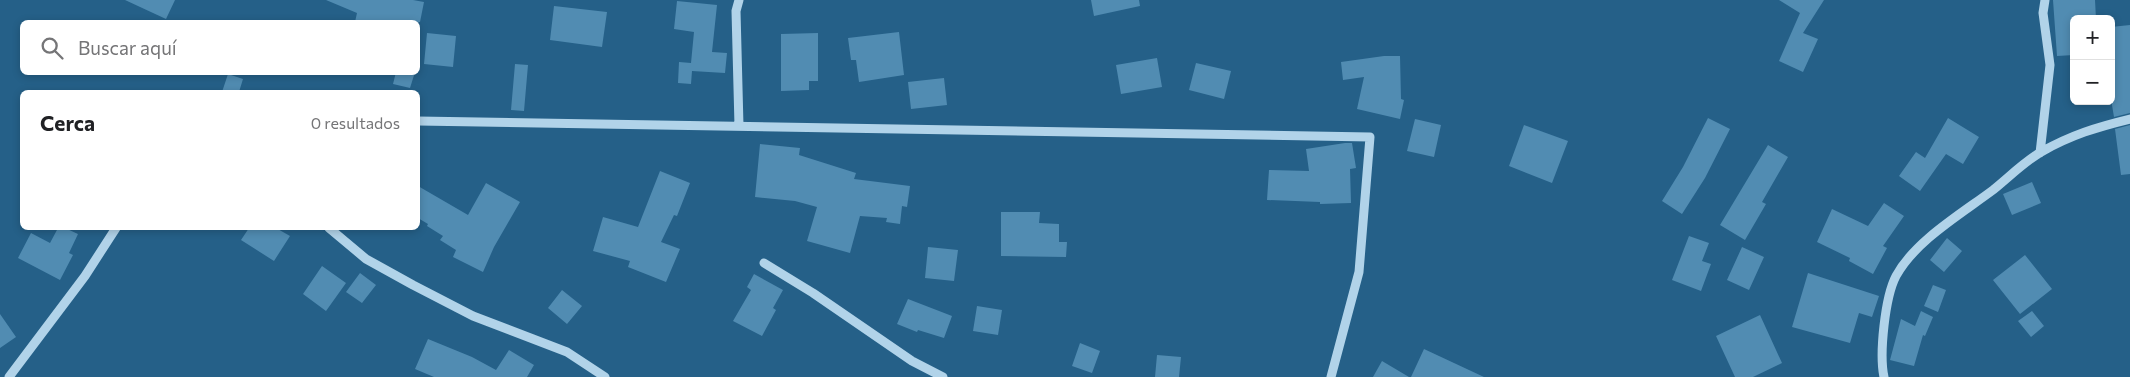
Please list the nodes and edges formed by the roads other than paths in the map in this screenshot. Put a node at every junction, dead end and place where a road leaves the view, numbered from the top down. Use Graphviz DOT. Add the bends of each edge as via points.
graph roads {
  1 [pos="739,0"];
  2 [pos="2045,0"];
  3 [pos="2130,119"];
  4 [pos="420,121"];
  5 [pos="739,126"];
  6 [pos="2040,153"];
  7 [pos="115,230"];
  8 [pos="331,230"];
  9 [pos="764,263"];
  10 [pos="9,377"];
  11 [pos="605,377"];
  12 [pos="943,377"];
  13 [pos="1331,377"];
  14 [pos="1884,377"];
  1 -- 5 [label="street" via="736,11"];
  2 -- 6 [label="street" via="2043,13 2050,65"];
  3 -- 6 [label="street" via="2094,127"];
  4 -- 5 [label="street"];
  5 -- 13 [label="street" via="1370,137 1359,272"];
  6 -- 14 [label="street" via="1933,236 1912,254 1896,276 1887,307"];
  7 -- 10 [label="street"];
  8 -- 11 [label="street" via="366,259 413,285 473,316 567,352"];
  9 -- 12 [label="street" via="912,361"];
}
